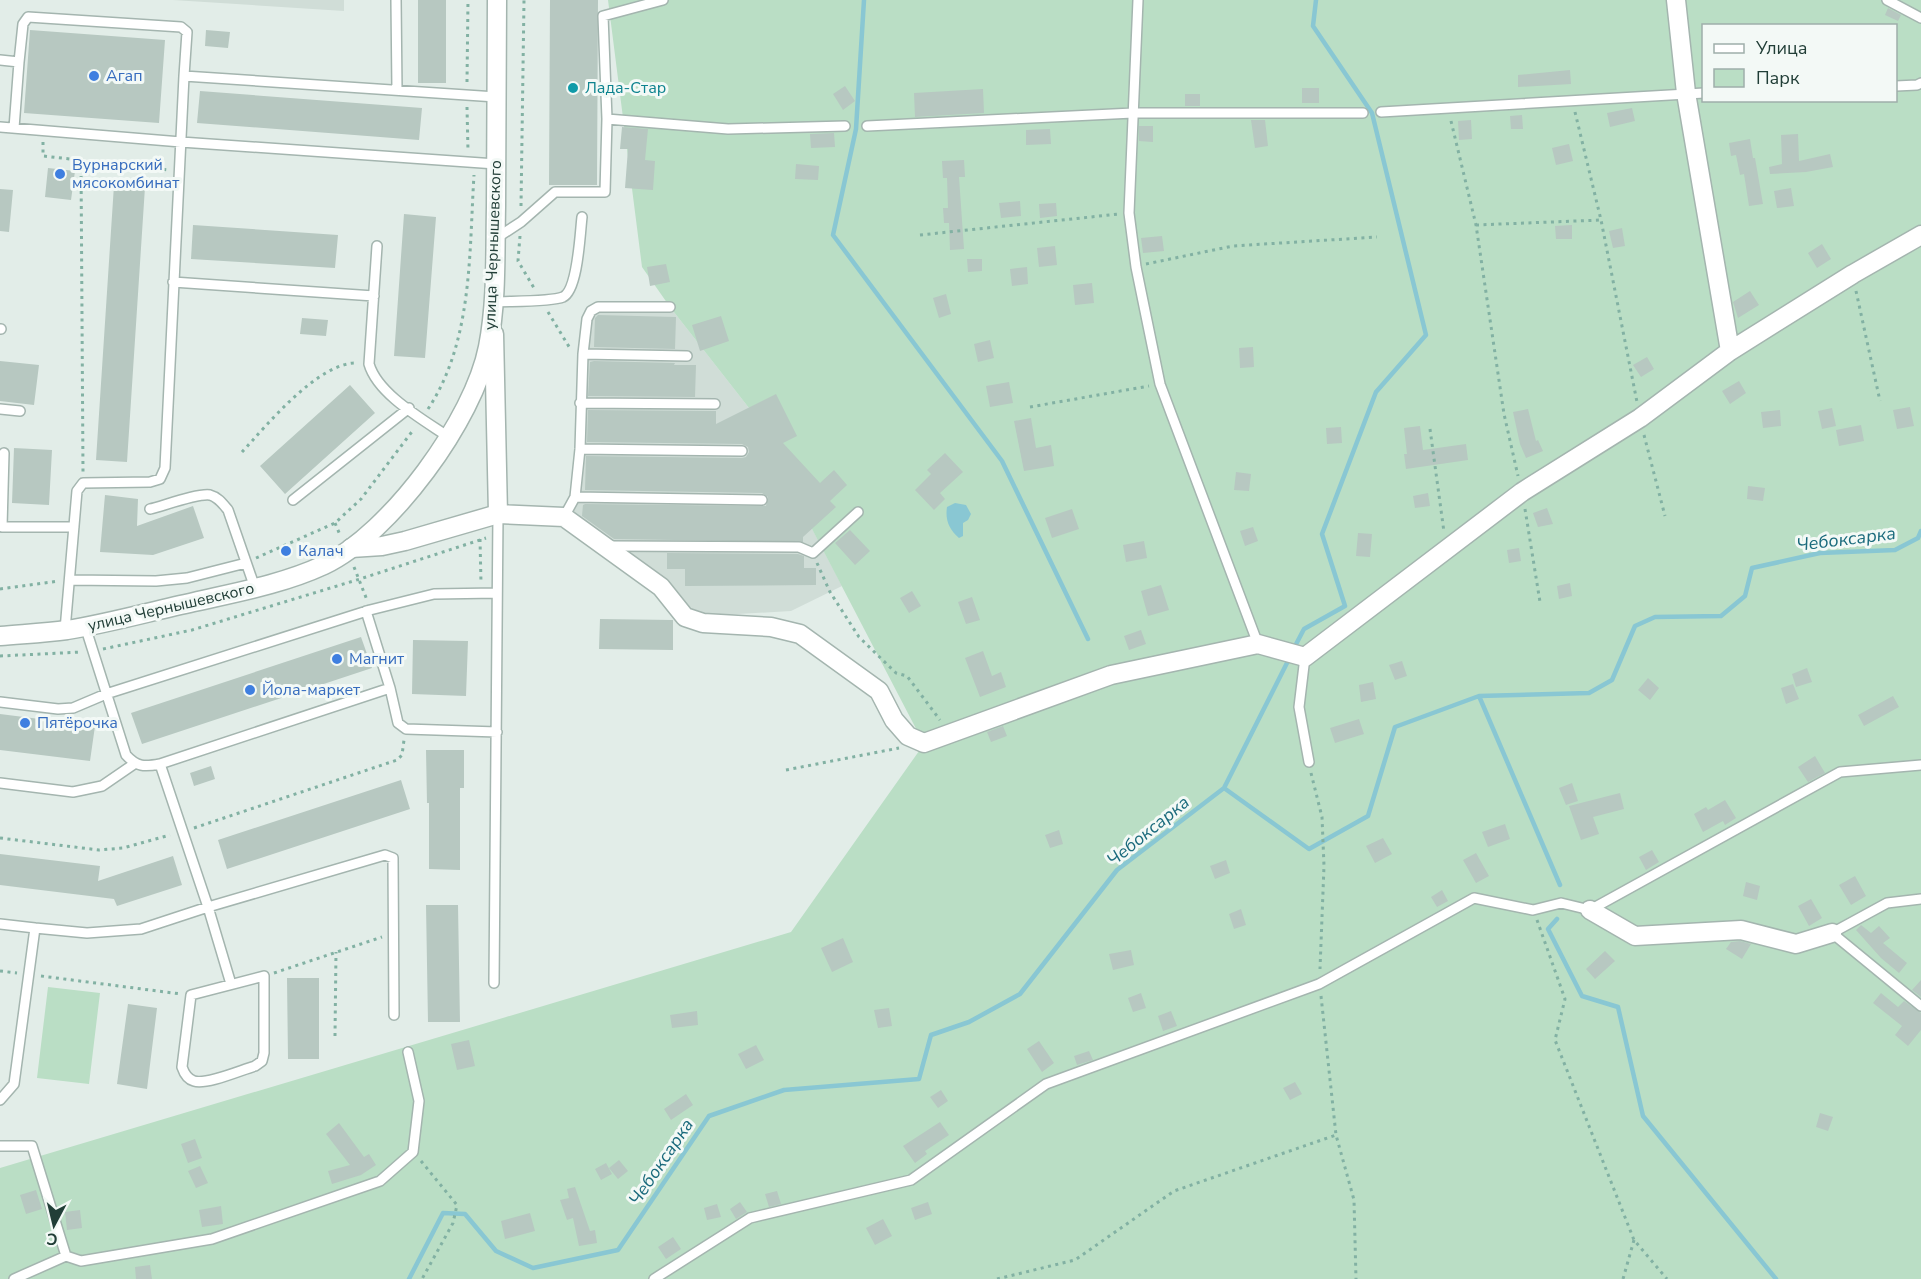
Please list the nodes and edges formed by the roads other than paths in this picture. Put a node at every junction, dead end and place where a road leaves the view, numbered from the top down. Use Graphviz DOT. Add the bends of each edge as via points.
graph roads {
  1 [pos="396,0"];
  2 [pos="496,0"];
  3 [pos="663,0"];
  4 [pos="1138,0"];
  5 [pos="1676,0"];
  6 [pos="1887,0"];
  7 [pos="1921,18"];
  8 [pos="0,60"];
  9 [pos="19,62"];
  10 [pos="184,76"];
  11 [pos="1921,83"];
  12 [pos="1897,86"];
  13 [pos="397,90"];
  14 [pos="1695,93"];
  15 [pos="496,97"];
  16 [pos="1381,112"];
  17 [pos="1133,113"];
  18 [pos="1363,113"];
  19 [pos="607,119"];
  20 [pos="845,126"];
  21 [pos="867,126"];
  22 [pos="0,127"];
  23 [pos="14,128"];
  24 [pos="181,142"];
  25 [pos="496,164"];
  26 [pos="582,217"];
  27 [pos="1921,235"];
  28 [pos="495,239"];
  29 [pos="377,246"];
  30 [pos="173,282"];
  31 [pos="374,296"];
  32 [pos="493,306"];
  33 [pos="670,307"];
  34 [pos="1730,351"];
  35 [pos="583,354"];
  36 [pos="687,356"];
  37 [pos="580,403"];
  38 [pos="715,404"];
  39 [pos="409,408"];
  40 [pos="0,409"];
  41 [pos="20,411"];
  42 [pos="450,438"];
  43 [pos="580,449"];
  44 [pos="741,451"];
  45 [pos="4,453"];
  46 [pos="575,497"];
  47 [pos="293,500"];
  48 [pos="762,500"];
  49 [pos="150,509"];
  50 [pos="858,512"];
  51 [pos="498,514"];
  52 [pos="564,517"];
  53 [pos="1,527"];
  54 [pos="74,527"];
  55 [pos="603,546"];
  56 [pos="348,550"];
  57 [pos="246,563"];
  58 [pos="69,580"];
  59 [pos="255,588"];
  60 [pos="497,594"];
  61 [pos="368,611"];
  62 [pos="85,627"];
  63 [pos="65,630"];
  64 [pos="0,636"];
  65 [pos="1258,644"];
  66 [pos="1305,657"];
  67 [pos="390,688"];
  68 [pos="106,694"];
  69 [pos="0,702"];
  70 [pos="497,732"];
  71 [pos="1309,762"];
  72 [pos="134,764"];
  73 [pos="160,764"];
  74 [pos="1921,765"];
  75 [pos="0,783"];
  76 [pos="1921,899"];
  77 [pos="208,907"];
  78 [pos="1590,910"];
  79 [pos="0,924"];
  80 [pos="34,928"];
  81 [pos="1832,933"];
  82 [pos="494,983"];
  83 [pos="231,984"];
  84 [pos="1921,1006"];
  85 [pos="394,1015"];
  86 [pos="408,1052"];
  87 [pos="0,1100"];
  88 [pos="0,1146"];
  89 [pos="66,1256"];
  90 [pos="14,1279"];
  91 [pos="654,1279"];
  1 -- 13 [label="lane"];
  2 -- 15 [label="street, улица Чернышевского"];
  3 -- 19 [label="lane" via="603,16"];
  4 -- 17 [label="lane"];
  5 -- 14 [label="street"];
  6 -- 7 [label="lane"];
  8 -- 9 [label="lane"];
  9 -- 10 [label="lane" via="22,24 28,17 181,27 187,32"];
  9 -- 23 [label="lane"];
  10 -- 13 [label="lane"];
  10 -- 24 [label="lane"];
  11 -- 12 [label="lane"];
  13 -- 15 [label="lane"];
  14 -- 16 [label="lane"];
  14 -- 34 [label="street"];
  15 -- 25 [label="street, улица Чернышевского"];
  17 -- 18 [label="lane"];
  17 -- 21 [label="lane"];
  17 -- 65 [label="lane" via="1129,213 1160,384"];
  19 -- 20 [label="lane" via="728,129"];
  19 -- 28 [label="lane" via="605,192 555,192"];
  22 -- 23 [label="lane"];
  23 -- 24 [label="lane"];
  24 -- 25 [label="lane"];
  24 -- 30 [label="lane"];
  25 -- 28 [label="street, улица Чернышевского"];
  26 -- 32 [label="lane" via="575,279 569,292 563,297"];
  27 -- 34 [label="street"];
  28 -- 32 [label="street, улица Чернышевского"];
  29 -- 31 [label="lane"];
  30 -- 31 [label="lane"];
  30 -- 54 [label="lane" via="165,468 159,478 150,482 83,483 77,491"];
  31 -- 39 [label="lane" via="369,364 372,375"];
  32 -- 42 [label="street, улица Чернышевского" via="479,377"];
  32 -- 51 [label="street"];
  33 -- 35 [label="lane" via="598,307 587,319"];
  34 -- 66 [label="street" via="1640,418 1522,492"];
  35 -- 36 [label="lane"];
  35 -- 37 [label="lane"];
  37 -- 38 [label="lane"];
  37 -- 43 [label="lane"];
  39 -- 42 [label="lane"];
  39 -- 47 [label="lane"];
  40 -- 41 [label="lane"];
  42 -- 56 [label="street, улица Чернышевского" via="382,520"];
  43 -- 44 [label="lane"];
  43 -- 46 [label="lane"];
  45 -- 53 [label="lane"];
  46 -- 48 [label="lane"];
  46 -- 52 [label="lane"];
  49 -- 57 [label="lane" via="200,496 220,500 228,510"];
  50 -- 55 [label="lane" via="813,553 799,547"];
  51 -- 52 [label="street"];
  51 -- 56 [label="street" via="405,541"];
  51 -- 60 [label="lane"];
  52 -- 55 [label="street"];
  53 -- 54 [label="lane"];
  54 -- 58 [label="lane"];
  55 -- 65 [label="street" via="661,587 685,617 703,623 771,627 800,634 879,691 894,720 908,736 924,743 1111,675"];
  56 -- 59 [label="street, улица Чернышевского" via="325,564"];
  57 -- 58 [label="lane" via="187,578 156,581"];
  57 -- 59 [label="lane"];
  58 -- 63 [label="lane"];
  59 -- 62 [label="street, улица Чернышевского"];
  60 -- 61 [label="lane" via="434,594"];
  60 -- 70 [label="lane"];
  61 -- 67 [label="lane"];
  61 -- 68 [label="lane"];
  62 -- 63 [label="street, улица Чернышевского"];
  62 -- 68 [label="lane"];
  63 -- 64 [label="street, улица Чернышевского"];
  65 -- 66 [label="street"];
  66 -- 71 [label="lane" via="1299,707"];
  67 -- 70 [label="lane" via="398,723 406,729"];
  67 -- 73 [label="lane"];
  68 -- 69 [label="lane" via="73,708"];
  68 -- 72 [label="lane" via="126,755"];
  70 -- 82 [label="lane"];
  72 -- 73 [label="lane"];
  72 -- 75 [label="lane" via="102,786 74,792"];
  73 -- 77 [label="lane"];
  74 -- 78 [label="lane" via="1840,772"];
  76 -- 81 [label="lane" via="1887,903"];
  77 -- 80 [label="lane" via="141,929 87,933"];
  77 -- 83 [label="lane"];
  77 -- 85 [label="lane" via="385,855 393,858"];
  78 -- 81 [label="street" via="1635,936 1741,930 1796,944"];
  78 -- 91 [label="lane" via="1561,903 1533,910 1474,898 1319,984 1046,1084 910,1180 750,1218"];
  79 -- 80 [label="lane"];
  80 -- 87 [label="lane" via="14,1084"];
  81 -- 84 [label="lane"];
  83 -- 83 [label="lane" via="264,976 262,1061 204,1082 193,1081 184,1075 182,1067 191,995"];
  86 -- 89 [label="lane" via="419,1101 413,1152 381,1180 212,1239 81,1261"];
  88 -- 89 [label="lane" via="32,1146"];
  89 -- 90 [label="lane"];
}
